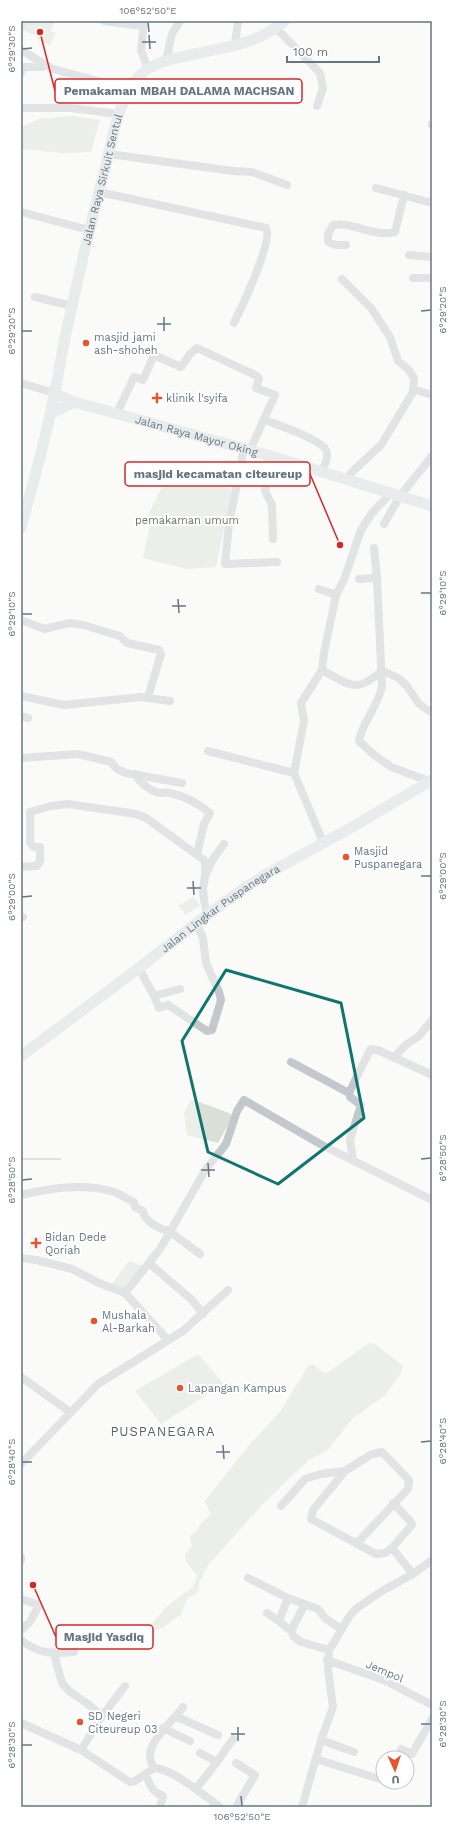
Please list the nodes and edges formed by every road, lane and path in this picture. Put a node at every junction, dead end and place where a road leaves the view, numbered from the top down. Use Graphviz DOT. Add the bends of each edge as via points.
graph roads {
  1 [pos="104,21"];
  2 [pos="180,21"];
  3 [pos="238,21"];
  4 [pos="143,23"];
  5 [pos="280,24"];
  6 [pos="236,45"];
  7 [pos="21,50"];
  8 [pos="166,61"];
  9 [pos="42,63"];
  10 [pos="148,69"];
  11 [pos="21,74"];
  12 [pos="129,89"];
  13 [pos="317,106"];
  14 [pos="21,108"];
  15 [pos="119,114"];
  16 [pos="109,154"];
  17 [pos="287,185"];
  18 [pos="376,188"];
  19 [pos="99,192"];
  20 [pos="404,195"];
  21 [pos="432,203"];
  22 [pos="21,212"];
  23 [pos="89,230"];
  24 [pos="346,245"];
  25 [pos="409,256"];
  26 [pos="432,257"];
  27 [pos="342,278"];
  28 [pos="413,278"];
  29 [pos="432,278"];
  30 [pos="35,298"];
  31 [pos="72,306"];
  32 [pos="234,323"];
  33 [pos="21,383"];
  34 [pos="413,389"];
  35 [pos="54,393"];
  36 [pos="432,395"];
  37 [pos="74,402"];
  38 [pos="117,413"];
  39 [pos="50,414"];
  40 [pos="265,420"];
  41 [pos="247,449"];
  42 [pos="271,456"];
  43 [pos="432,456"];
  44 [pos="322,471"];
  45 [pos="347,479"];
  46 [pos="395,494"];
  47 [pos="24,505"];
  48 [pos="432,506"];
  49 [pos="384,524"];
  50 [pos="21,528"];
  51 [pos="273,539"];
  52 [pos="374,548"];
  53 [pos="277,562"];
  54 [pos="378,578"];
  55 [pos="359,579"];
  56 [pos="319,589"];
  57 [pos="336,595"];
  58 [pos="21,620"];
  59 [pos="322,670"];
  60 [pos="382,671"];
  61 [pos="21,696"];
  62 [pos="148,697"];
  63 [pos="170,701"];
  64 [pos="432,712"];
  65 [pos="208,751"];
  66 [pos="21,758"];
  67 [pos="294,773"];
  68 [pos="135,774"];
  69 [pos="431,780"];
  70 [pos="182,783"];
  71 [pos="323,842"];
  72 [pos="224,844"];
  73 [pos="197,854"];
  74 [pos="21,867"];
  75 [pos="206,874"];
  76 [pos="206,914"];
  77 [pos="196,923"];
  78 [pos="139,968"];
  79 [pos="180,989"];
  80 [pos="154,996"];
  81 [pos="432,1020"];
  82 [pos="21,1056"];
  83 [pos="394,1057"];
  84 [pos="291,1062"];
  85 [pos="432,1075"];
  86 [pos="349,1093"];
  87 [pos="353,1160"];
  88 [pos="21,1195"];
  89 [pos="432,1200"];
  90 [pos="169,1231"];
  91 [pos="200,1254"];
  92 [pos="21,1258"];
  93 [pos="150,1264"];
  94 [pos="228,1290"];
  95 [pos="125,1293"];
  96 [pos="203,1314"];
  97 [pos="168,1340"];
  98 [pos="21,1377"];
  99 [pos="70,1412"];
  100 [pos="21,1464"];
  101 [pos="344,1471"];
  102 [pos="393,1503"];
  103 [pos="281,1506"];
  104 [pos="357,1543"];
  105 [pos="392,1548"];
  106 [pos="21,1556"];
  107 [pos="21,1560"];
  108 [pos="432,1560"];
  109 [pos="413,1574"];
  110 [pos="248,1578"];
  111 [pos="288,1598"];
  112 [pos="21,1599"];
  113 [pos="305,1604"];
  114 [pos="267,1613"];
  115 [pos="279,1621"];
  116 [pos="341,1629"];
  117 [pos="21,1630"];
  118 [pos="291,1631"];
  119 [pos="21,1640"];
  120 [pos="329,1650"];
  121 [pos="74,1652"];
  122 [pos="54,1654"];
  123 [pos="328,1660"];
  124 [pos="125,1686"];
  125 [pos="432,1705"];
  126 [pos="183,1707"];
  127 [pos="102,1716"];
  128 [pos="177,1717"];
  129 [pos="432,1719"];
  130 [pos="21,1723"];
  131 [pos="163,1728"];
  132 [pos="218,1735"];
  133 [pos="233,1739"];
  134 [pos="322,1740"];
  135 [pos="190,1741"];
  136 [pos="81,1750"];
  137 [pos="414,1750"];
  138 [pos="354,1752"];
  139 [pos="200,1753"];
  140 [pos="316,1759"];
  141 [pos="217,1762"];
  142 [pos="236,1762"];
  143 [pos="154,1768"];
  144 [pos="145,1774"];
  145 [pos="375,1777"];
  146 [pos="196,1789"];
  147 [pos="160,1807"];
  148 [pos="220,1807"];
  149 [pos="236,1807"];
  150 [pos="302,1807"];
  1 -- 4 [label="street"];
  2 -- 8 [label="street" via="172,34"];
  3 -- 6 [label="street"];
  4 -- 10 [label="street" via="141,50"];
  5 -- 6 [label="main road, Jalan Raya Sirkuit Sentul" via="252,41"];
  5 -- 13 [label="street" via="320,73 323,88"];
  6 -- 8 [label="main road, Jalan Raya Sirkuit Sentul"];
  7 -- 9 [label="street"];
  8 -- 10 [label="main road, Jalan Raya Sirkuit Sentul"];
  9 -- 11 [label="street" via="42,67 39,68 23,67"];
  9 -- 12 [label="street" via="53,69"];
  10 -- 12 [label="main road, Jalan Raya Sirkuit Sentul"];
  12 -- 15 [label="main road, Jalan Raya Sirkuit Sentul"];
  14 -- 15 [label="street" via="70,108"];
  15 -- 16 [label="main road, Jalan Raya Sirkuit Sentul"];
  16 -- 17 [label="street" via="252,172"];
  16 -- 19 [label="main road, Jalan Raya Sirkuit Sentul"];
  18 -- 20 [label="street"];
  19 -- 23 [label="main road, Jalan Raya Sirkuit Sentul"];
  19 -- 32 [label="street" via="266,228 261,260"];
  20 -- 21 [label="street"];
  20 -- 24 [label="street" via="395,232 333,225 328,234 328,242 336,246"];
  22 -- 23 [label="street"];
  23 -- 31 [label="main road, Jalan Raya Sirkuit Sentul"];
  25 -- 26 [label="street"];
  27 -- 34 [label="street" via="371,308 386,330 398,361 413,374"];
  28 -- 29 [label="street"];
  30 -- 31 [label="street"];
  31 -- 35 [label="main road, Jalan Raya Sirkuit Sentul"];
  33 -- 35 [label="street"];
  34 -- 36 [label="street"];
  34 -- 45 [label="street" via="381,445"];
  35 -- 37 [label="main road, Jalan Raya Mayor Oking"];
  35 -- 39 [label="main road, Jalan Raya Sirkuit Sentul"];
  37 -- 38 [label="main road, Jalan Raya Mayor Oking"];
  37 -- 39 [label="main road"];
  38 -- 40 [label="street" via="134,377 143,380 154,355 181,366 197,348 258,377 256,388 275,397"];
  38 -- 41 [label="main road, Jalan Raya Mayor Oking"];
  39 -- 47 [label="main road, Jalan Raya Sirkuit Sentul"];
  40 -- 41 [label="street"];
  40 -- 44 [label="street" via="305,436 324,447 326,461"];
  41 -- 42 [label="main road, Jalan Raya Mayor Oking"];
  41 -- 53 [label="street" via="228,524 225,564"];
  42 -- 44 [label="main road, Jalan Raya Mayor Oking"];
  42 -- 51 [label="street" via="265,488 272,505"];
  43 -- 46 [label="street"];
  44 -- 45 [label="main road, Jalan Raya Mayor Oking"];
  45 -- 46 [label="main road, Jalan Raya Mayor Oking"];
  46 -- 48 [label="main road, Jalan Raya Mayor Oking"];
  46 -- 49 [label="street"];
  46 -- 57 [label="street" via="372,513 361,530 344,580"];
  47 -- 50 [label="main road, Jalan Raya Sirkuit Sentul"];
  52 -- 54 [label="street"];
  54 -- 55 [label="street"];
  54 -- 60 [label="street"];
  56 -- 57 [label="street"];
  57 -- 59 [label="street"];
  58 -- 62 [label="street" via="44,629 70,623 83,625 120,636 127,643 159,650 161,654"];
  59 -- 60 [label="street" via="354,686 368,683"];
  59 -- 67 [label="street" via="301,701 304,721"];
  60 -- 64 [label="street" via="401,680 416,703"];
  60 -- 69 [label="street" via="381,693 376,699 359,741 388,765"];
  61 -- 62 [label="street" via="64,705"];
  62 -- 63 [label="street"];
  65 -- 67 [label="street"];
  66 -- 68 [label="street" via="78,754 109,761 117,769"];
  67 -- 71 [label="street"];
  68 -- 70 [label="street"];
  68 -- 73 [label="street" via="148,788 184,798 210,813 204,824"];
  69 -- 71 [label="main road, Jalan Lingkar Puspanegara"];
  71 -- 76 [label="main road, Jalan Lingkar Puspanegara" via="267,874"];
  72 -- 75 [label="street"];
  73 -- 74 [label="street" via="146,818 127,812 60,804 30,812 30,843 34,847 40,847 40,861 37,866"];
  73 -- 75 [label="street" via="206,864"];
  75 -- 76 [label="street" via="203,888"];
  76 -- 77 [label="main road, Jalan Lingkar Puspanegara"];
  77 -- 78 [label="main road, Jalan Lingkar Puspanegara"];
  77 -- 80 [label="street" via="203,938 206,959 221,1000 211,1032 168,1006 159,1008"];
  78 -- 80 [label="street"];
  78 -- 82 [label="main road, Jalan Lingkar Puspanegara"];
  79 -- 80 [label="street"];
  81 -- 83 [label="street" via="419,1036"];
  83 -- 85 [label="street"];
  83 -- 86 [label="street" via="371,1049"];
  84 -- 86 [label="street"];
  86 -- 87 [label="street" via="350,1097 361,1105 350,1140"];
  87 -- 89 [label="street"];
  87 -- 90 [label="street" via="244,1100 237,1111 226,1144 206,1169"];
  88 -- 90 [label="street" via="86,1187 112,1191 134,1202 135,1207 143,1212 148,1220"];
  90 -- 91 [label="street"];
  90 -- 93 [label="street"];
  92 -- 95 [label="street" via="72,1269"];
  93 -- 95 [label="street"];
  93 -- 96 [label="street" via="192,1300"];
  94 -- 96 [label="street"];
  95 -- 97 [label="street"];
  96 -- 97 [label="street"];
  97 -- 99 [label="street" via="98,1384"];
  98 -- 99 [label="street"];
  99 -- 100 [label="street"];
  101 -- 102 [label="street" via="372,1454 385,1454 409,1480 408,1489"];
  101 -- 103 [label="street" via="306,1479"];
  101 -- 104 [label="street" via="313,1510 311,1519"];
  102 -- 104 [label="street"];
  102 -- 105 [label="street" via="412,1525"];
  104 -- 105 [label="street" via="376,1554 385,1553"];
  105 -- 109 [label="street"];
  106 -- 107 [label="street"];
  108 -- 109 [label="street"];
  109 -- 116 [label="street" via="364,1602"];
  110 -- 111 [label="street"];
  111 -- 113 [label="street"];
  111 -- 115 [label="street"];
  112 -- 117 [label="street" via="38,1607 30,1622"];
  113 -- 116 [label="street" via="318,1609"];
  113 -- 118 [label="street"];
  114 -- 115 [label="street"];
  115 -- 118 [label="street"];
  116 -- 120 [label="street"];
  118 -- 120 [label="street" via="301,1642"];
  119 -- 122 [label="street" via="36,1651"];
  120 -- 123 [label="street"];
  121 -- 122 [label="street"];
  122 -- 127 [label="street" via="62,1683"];
  123 -- 125 [label="street, Jempol" via="386,1681"];
  123 -- 134 [label="street" via="328,1680 333,1707"];
  124 -- 127 [label="street"];
  126 -- 128 [label="street"];
  127 -- 136 [label="street"];
  128 -- 131 [label="street"];
  128 -- 132 [label="street"];
  129 -- 137 [label="street"];
  130 -- 136 [label="street"];
  131 -- 135 [label="street"];
  131 -- 143 [label="street" via="150,1753"];
  133 -- 141 [label="street"];
  134 -- 138 [label="street"];
  134 -- 140 [label="street"];
  136 -- 144 [label="street" via="128,1781 135,1781"];
  139 -- 141 [label="street"];
  140 -- 145 [label="street"];
  140 -- 150 [label="street"];
  141 -- 146 [label="street"];
  142 -- 149 [label="street" via="255,1775"];
  143 -- 144 [label="street"];
  143 -- 146 [label="street" via="167,1771"];
  144 -- 147 [label="street" via="154,1792 163,1796"];
  146 -- 148 [label="street"];
}
